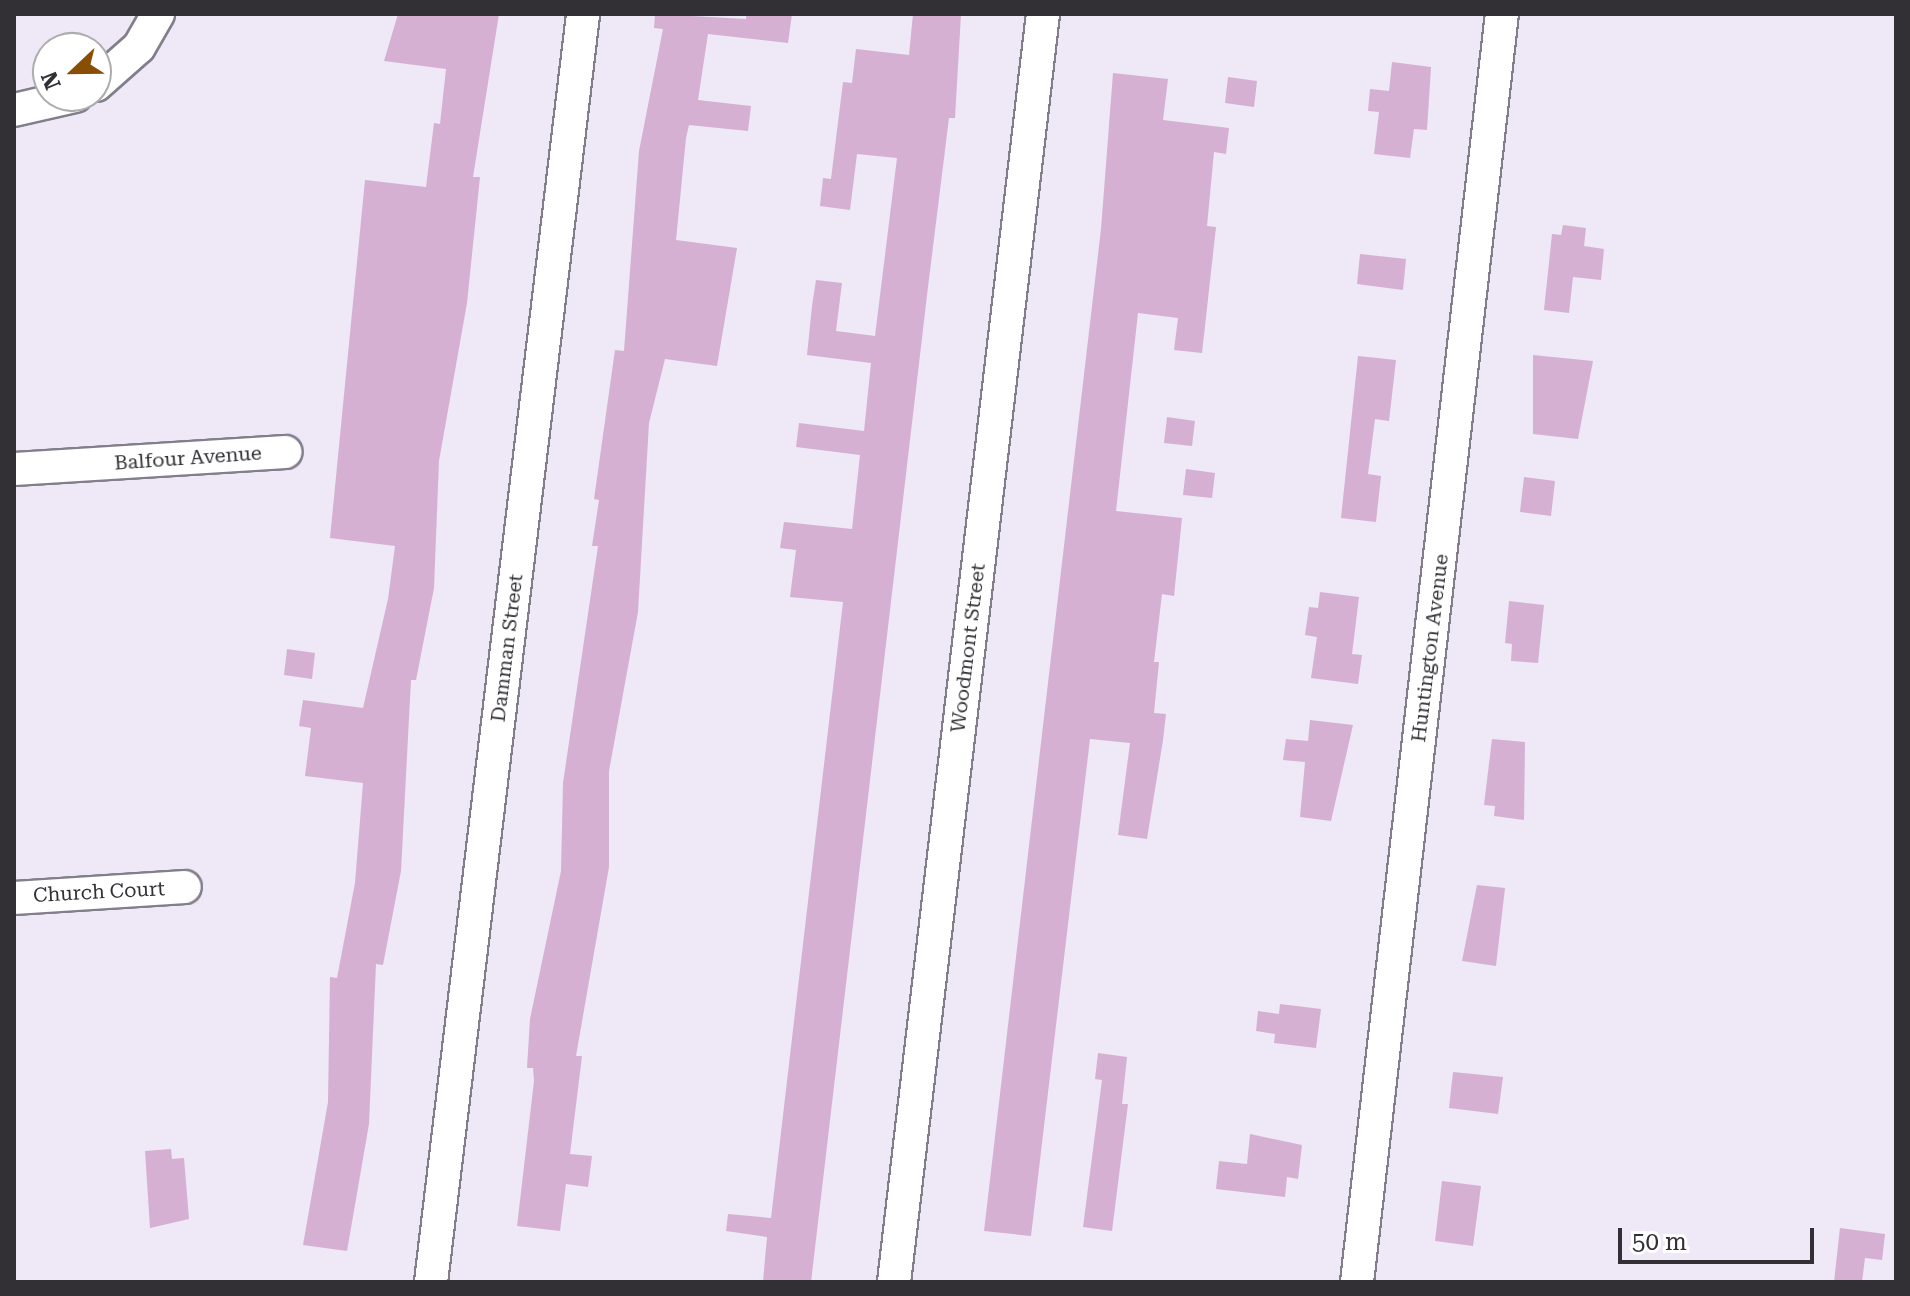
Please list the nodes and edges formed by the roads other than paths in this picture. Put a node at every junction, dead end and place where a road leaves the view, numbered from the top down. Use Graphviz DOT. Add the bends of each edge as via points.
graph roads {
  1 [pos="158,14"];
  2 [pos="583,14"];
  3 [pos="1043,14"];
  4 [pos="1502,14"];
  5 [pos="112,71"];
  6 [pos="285,452"];
  7 [pos="14,469"];
  8 [pos="185,887"];
  9 [pos="14,898"];
  10 [pos="431,1282"];
  11 [pos="894,1282"];
  12 [pos="1357,1282"];
  1 -- 5 [label="street" via="139,47"];
  2 -- 10 [label="street, Damman Street"];
  3 -- 11 [label="street, Woodmont Street"];
  4 -- 12 [label="street, Huntington Avenue"];
  6 -- 7 [label="street, Balfour Avenue"];
  8 -- 9 [label="street, Church Court"];
}
